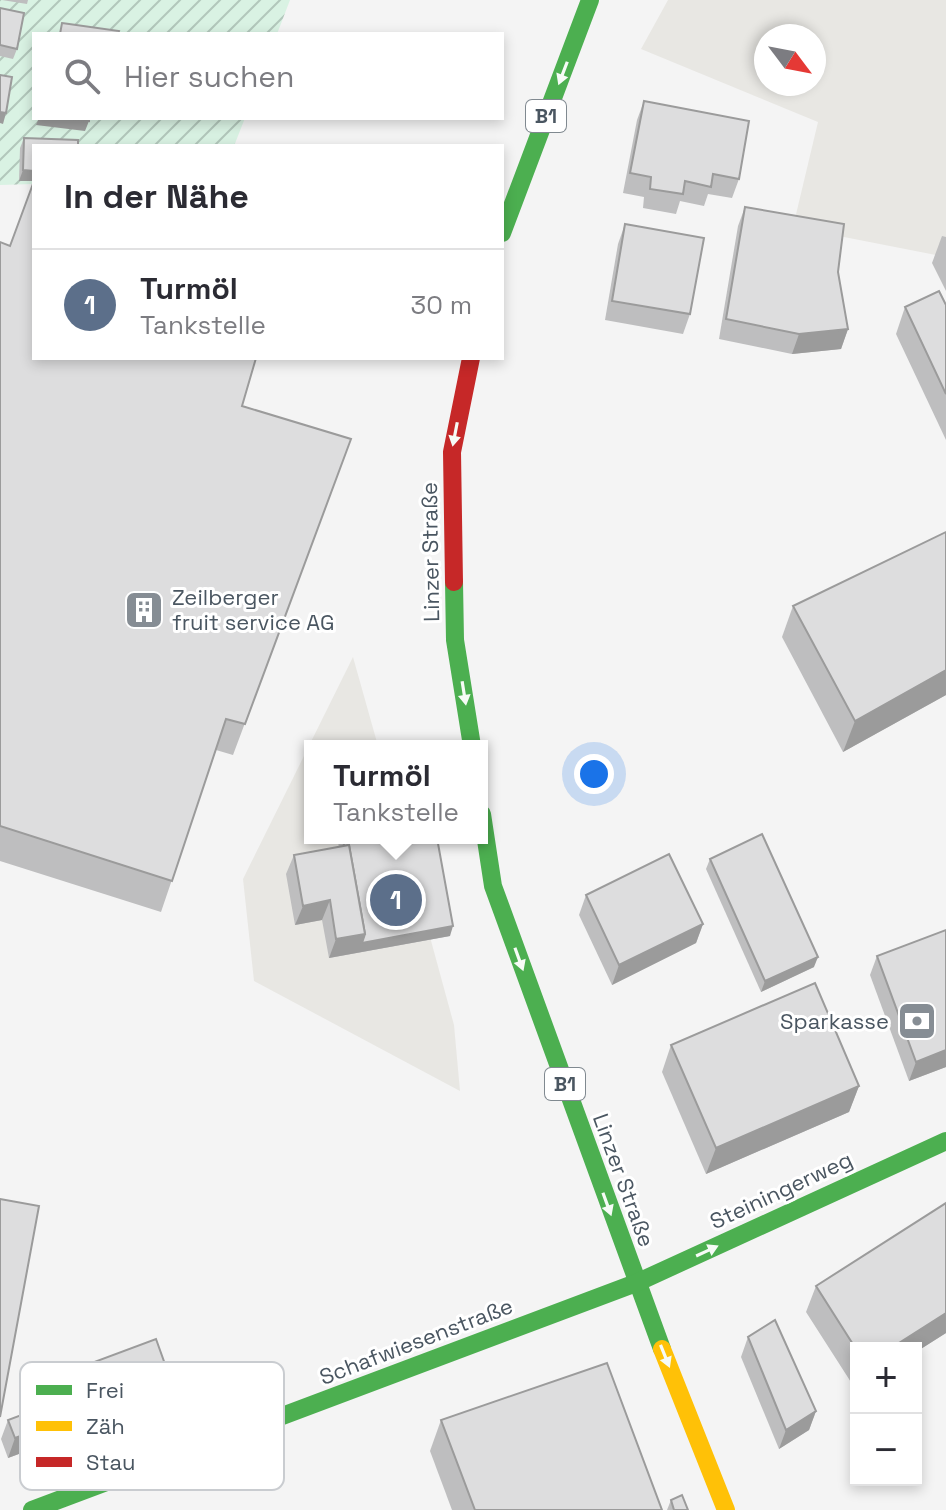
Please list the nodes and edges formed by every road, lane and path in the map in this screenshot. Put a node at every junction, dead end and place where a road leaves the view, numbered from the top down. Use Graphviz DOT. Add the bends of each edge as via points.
graph roads {
  1 [pos="590,0"];
  2 [pos="504,228"];
  3 [pos="471,360"];
  4 [pos="471,740"];
  5 [pos="487,844"];
  6 [pos="946,1141"];
  7 [pos="636,1283"];
  8 [pos="284,1415"];
  9 [pos="85,1490"];
  10 [pos="32,1510"];
  11 [pos="726,1510"];
  1 -- 2 [label="main road, B1, one-way"];
  3 -- 4 [label="main road, Linzer Straße, one-way" via="452,452 455,640"];
  5 -- 7 [label="main road, Linzer Straße / B1, one-way" via="493,886"];
  7 -- 6 [label="main road, Steiningerweg, one-way"];
  7 -- 8 [label="main road, Schafwiesenstraße"];
  7 -- 11 [label="main road, Linzer Straße / B1, one-way"];
  9 -- 10 [label="main road, Schafwiesenstraße"];
}
